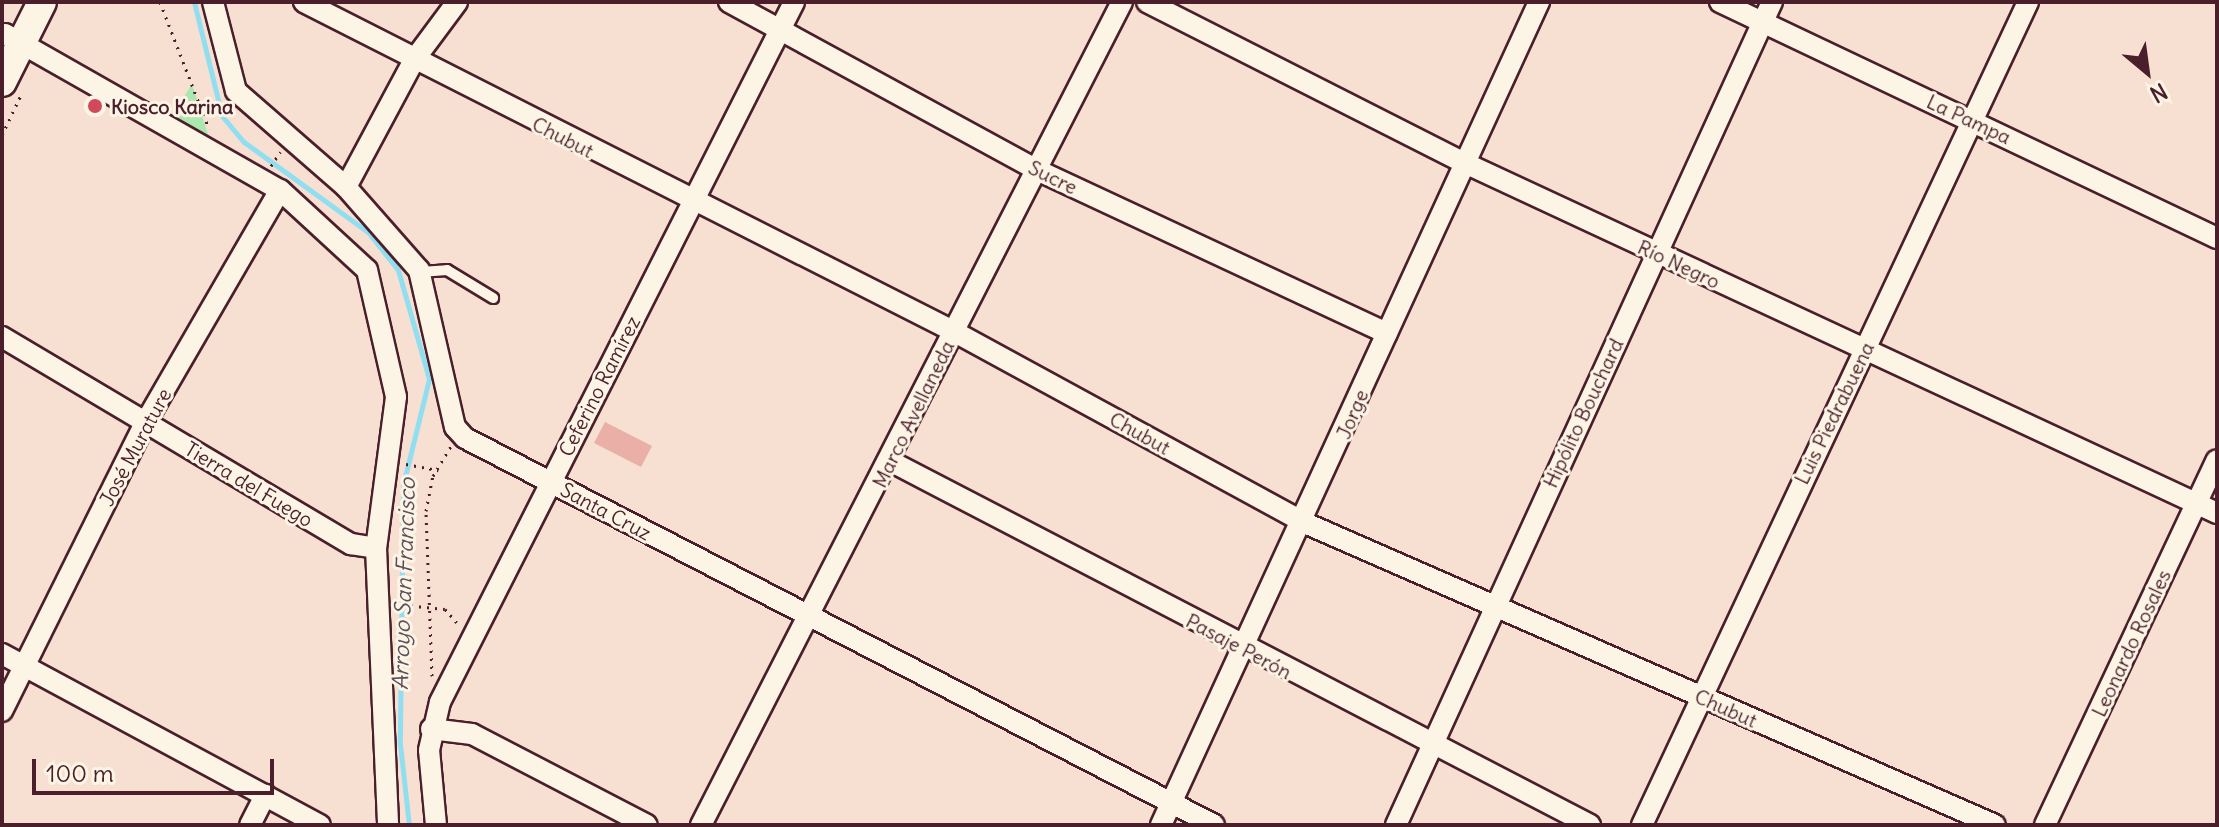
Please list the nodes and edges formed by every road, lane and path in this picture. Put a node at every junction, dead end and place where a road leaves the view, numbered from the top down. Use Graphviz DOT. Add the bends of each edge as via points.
graph roads {
  1 [pos="21,2"];
  2 [pos="42,2"];
  3 [pos="160,2"];
  4 [pos="213,2"];
  5 [pos="304,2"];
  6 [pos="457,2"];
  7 [pos="729,2"];
  8 [pos="794,2"];
  9 [pos="1122,2"];
  10 [pos="1147,2"];
  11 [pos="1539,2"];
  12 [pos="1720,2"];
  13 [pos="1772,2"];
  14 [pos="2028,2"];
  15 [pos="1762,22"];
  16 [pos="779,29"];
  17 [pos="10,38"];
  18 [pos="414,60"];
  19 [pos="2,82"];
  20 [pos="1973,121"];
  21 [pos="212,138"];
  22 [pos="280,153"];
  23 [pos="1467,164"];
  24 [pos="1037,170"];
  25 [pos="268,171"];
  26 [pos="346,187"];
  27 [pos="280,190"];
  28 [pos="692,204"];
  29 [pos="2217,238"];
  30 [pos="1657,253"];
  31 [pos="420,272"];
  32 [pos="493,298"];
  33 [pos="953,331"];
  34 [pos="1387,333"];
  35 [pos="2,337"];
  36 [pos="1864,350"];
  37 [pos="145,423"];
  38 [pos="386,460"];
  39 [pos="2217,460"];
  40 [pos="890,461"];
  41 [pos="550,481"];
  42 [pos="2197,503"];
  43 [pos="2217,513"];
  44 [pos="1305,523"];
  45 [pos="376,548"];
  46 [pos="391,604"];
  47 [pos="432,605"];
  48 [pos="1493,607"];
  49 [pos="809,617"];
  50 [pos="474,633"];
  51 [pos="1245,649"];
  52 [pos="2,654"];
  53 [pos="24,666"];
  54 [pos="445,668"];
  55 [pos="438,681"];
  56 [pos="432,694"];
  57 [pos="1698,696"];
  58 [pos="2,711"];
  59 [pos="431,729"];
  60 [pos="1432,747"];
  61 [pos="265,795"];
  62 [pos="1171,802"];
  63 [pos="250,825"];
  64 [pos="320,825"];
  65 [pos="388,825"];
  66 [pos="436,825"];
  67 [pos="647,825"];
  68 [pos="701,825"];
  69 [pos="1161,825"];
  70 [pos="1214,825"];
  71 [pos="1396,825"];
  72 [pos="1590,825"];
  73 [pos="1642,825"];
  74 [pos="1995,825"];
  75 [pos="2045,825"];
  1 -- 17 [label="main road"];
  2 -- 17 [label="main road"];
  3 -- 21 [label="path"];
  4 -- 26 [label="street, Santa Cruz" via="236,91"];
  5 -- 18 [label="street, Chubut"];
  6 -- 18 [label="street"];
  7 -- 16 [label="street, Sucre"];
  8 -- 16 [label="street, Ceferino Ramírez"];
  9 -- 24 [label="street, Marco Avellaneda"];
  10 -- 23 [label="street, Río Negro"];
  11 -- 23 [label="street, Jorge"];
  12 -- 15 [label="street, La Pampa"];
  13 -- 15 [label="street, Hipólito Bouchard"];
  14 -- 20 [label="street, Luis Piedrabuena"];
  15 -- 20 [label="street, La Pampa"];
  15 -- 30 [label="street, Hipólito Bouchard"];
  16 -- 24 [label="street, Sucre"];
  16 -- 28 [label="street, Ceferino Ramírez"];
  17 -- 19 [label="main road"];
  17 -- 27 [label="street"];
  18 -- 26 [label="street"];
  18 -- 28 [label="street, Chubut"];
  20 -- 29 [label="street, La Pampa"];
  20 -- 36 [label="street, Luis Piedrabuena"];
  22 -- 25 [label="path"];
  23 -- 30 [label="street, Río Negro"];
  23 -- 34 [label="street, Jorge"];
  24 -- 33 [label="street, Marco Avellaneda"];
  24 -- 34 [label="street, Sucre"];
  26 -- 31 [label="street, Santa Cruz"];
  27 -- 37 [label="street, José Murature"];
  27 -- 38 [label="street" via="359,259 372,283 396,397"];
  28 -- 33 [label="street, Chubut"];
  28 -- 41 [label="street, Ceferino Ramírez"];
  30 -- 36 [label="street, Río Negro"];
  30 -- 48 [label="street, Hipólito Bouchard"];
  31 -- 32 [label="lane" via="447,270"];
  31 -- 41 [label="street, Santa Cruz" via="455,427"];
  33 -- 40 [label="street, Marco Avellaneda"];
  33 -- 44 [label="street, Chubut"];
  34 -- 44 [label="street, Jorge"];
  35 -- 37 [label="street, Tierra del Fuego"];
  36 -- 42 [label="street, Río Negro"];
  36 -- 57 [label="street, Luis Piedrabuena"];
  37 -- 45 [label="street, Tierra del Fuego" via="351,544"];
  37 -- 53 [label="street, José Murature"];
  38 -- 45 [label="street"];
  38 -- 47 [label="path" via="438,470 426,511"];
  39 -- 42 [label="street, Leonardo Rosales"];
  40 -- 49 [label="street, Marco Avellaneda"];
  40 -- 51 [label="street, Pasaje Perón"];
  41 -- 49 [label="street, Santa Cruz"];
  41 -- 50 [label="street, Ceferino Ramírez"];
  42 -- 43 [label="street, Río Negro"];
  42 -- 75 [label="street, Leonardo Rosales"];
  44 -- 48 [label="street, Chubut"];
  44 -- 51 [label="street, Jorge"];
  45 -- 65 [label="street"];
  46 -- 47 [label="path"];
  47 -- 50 [label="path"];
  47 -- 56 [label="path"];
  48 -- 57 [label="street, Chubut"];
  48 -- 60 [label="street, Hipólito Bouchard"];
  49 -- 62 [label="street, Santa Cruz"];
  49 -- 68 [label="street, Marco Avellaneda"];
  50 -- 59 [label="street, Ceferino Ramírez"];
  51 -- 60 [label="street, Pasaje Perón"];
  51 -- 62 [label="street, Jorge"];
  52 -- 53 [label="street"];
  53 -- 58 [label="street, José Murature"];
  53 -- 61 [label="street"];
  54 -- 55 [label="path"];
  57 -- 73 [label="street, Luis Piedrabuena"];
  57 -- 74 [label="street, Chubut"];
  59 -- 66 [label="street, Ceferino Ramírez"];
  59 -- 67 [label="street" via="472,734"];
  60 -- 71 [label="street, Hipólito Bouchard"];
  60 -- 72 [label="street, Pasaje Perón"];
  61 -- 63 [label="street"];
  61 -- 64 [label="street"];
  62 -- 69 [label="street, Jorge"];
  62 -- 70 [label="street, Santa Cruz"];
}
